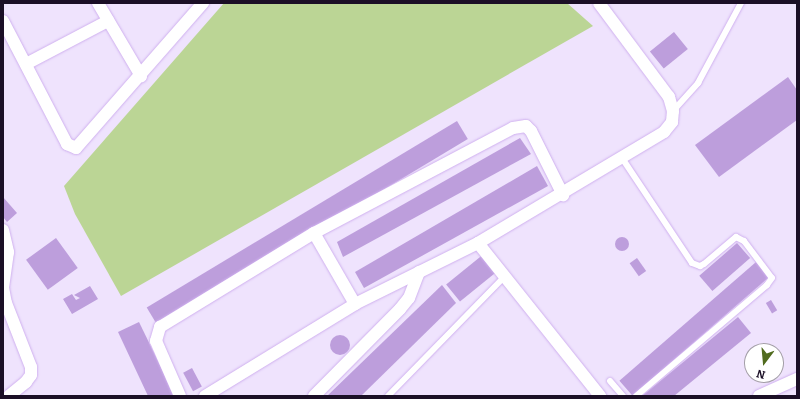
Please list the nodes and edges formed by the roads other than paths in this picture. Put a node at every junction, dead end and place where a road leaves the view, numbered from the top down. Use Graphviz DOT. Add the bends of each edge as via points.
graph roads {
  1 [pos="98,3"];
  2 [pos="203,3"];
  3 [pos="599,3"];
  4 [pos="741,3"];
  5 [pos="3,21"];
  6 [pos="108,21"];
  7 [pos="26,64"];
  8 [pos="141,76"];
  9 [pos="673,111"];
  10 [pos="622,158"];
  11 [pos="563,195"];
  12 [pos="3,230"];
  13 [pos="314,233"];
  14 [pos="478,243"];
  15 [pos="419,272"];
  16 [pos="505,276"];
  17 [pos="355,304"];
  18 [pos="797,379"];
  19 [pos="610,381"];
  20 [pos="9,396"];
  21 [pos="180,396"];
  22 [pos="205,396"];
  23 [pos="314,396"];
  24 [pos="388,396"];
  25 [pos="600,396"];
  26 [pos="623,396"];
  27 [pos="636,396"];
  28 [pos="759,396"];
  1 -- 6 [label="street"];
  2 -- 8 [label="street"];
  3 -- 9 [label="street" via="668,97"];
  4 -- 9 [label="lane" via="698,83"];
  5 -- 7 [label="street"];
  6 -- 7 [label="street"];
  6 -- 8 [label="street"];
  7 -- 8 [label="street" via="68,144 76,148"];
  9 -- 10 [label="street" via="672,122 664,132"];
  10 -- 11 [label="street"];
  10 -- 27 [label="lane" via="692,263 696,266 704,264 736,237 744,241 772,278 767,285"];
  11 -- 13 [label="street" via="531,131 520,126"];
  11 -- 14 [label="street"];
  12 -- 20 [label="street" via="8,252 3,288 6,303 32,368 26,382"];
  13 -- 17 [label="street"];
  13 -- 21 [label="street" via="160,327 156,341"];
  14 -- 15 [label="street"];
  14 -- 16 [label="street"];
  15 -- 17 [label="street"];
  15 -- 23 [label="street" via="405,304"];
  16 -- 24 [label="lane"];
  16 -- 25 [label="street"];
  17 -- 22 [label="street"];
  18 -- 28 [label="street"];
  19 -- 26 [label="lane"];
}
